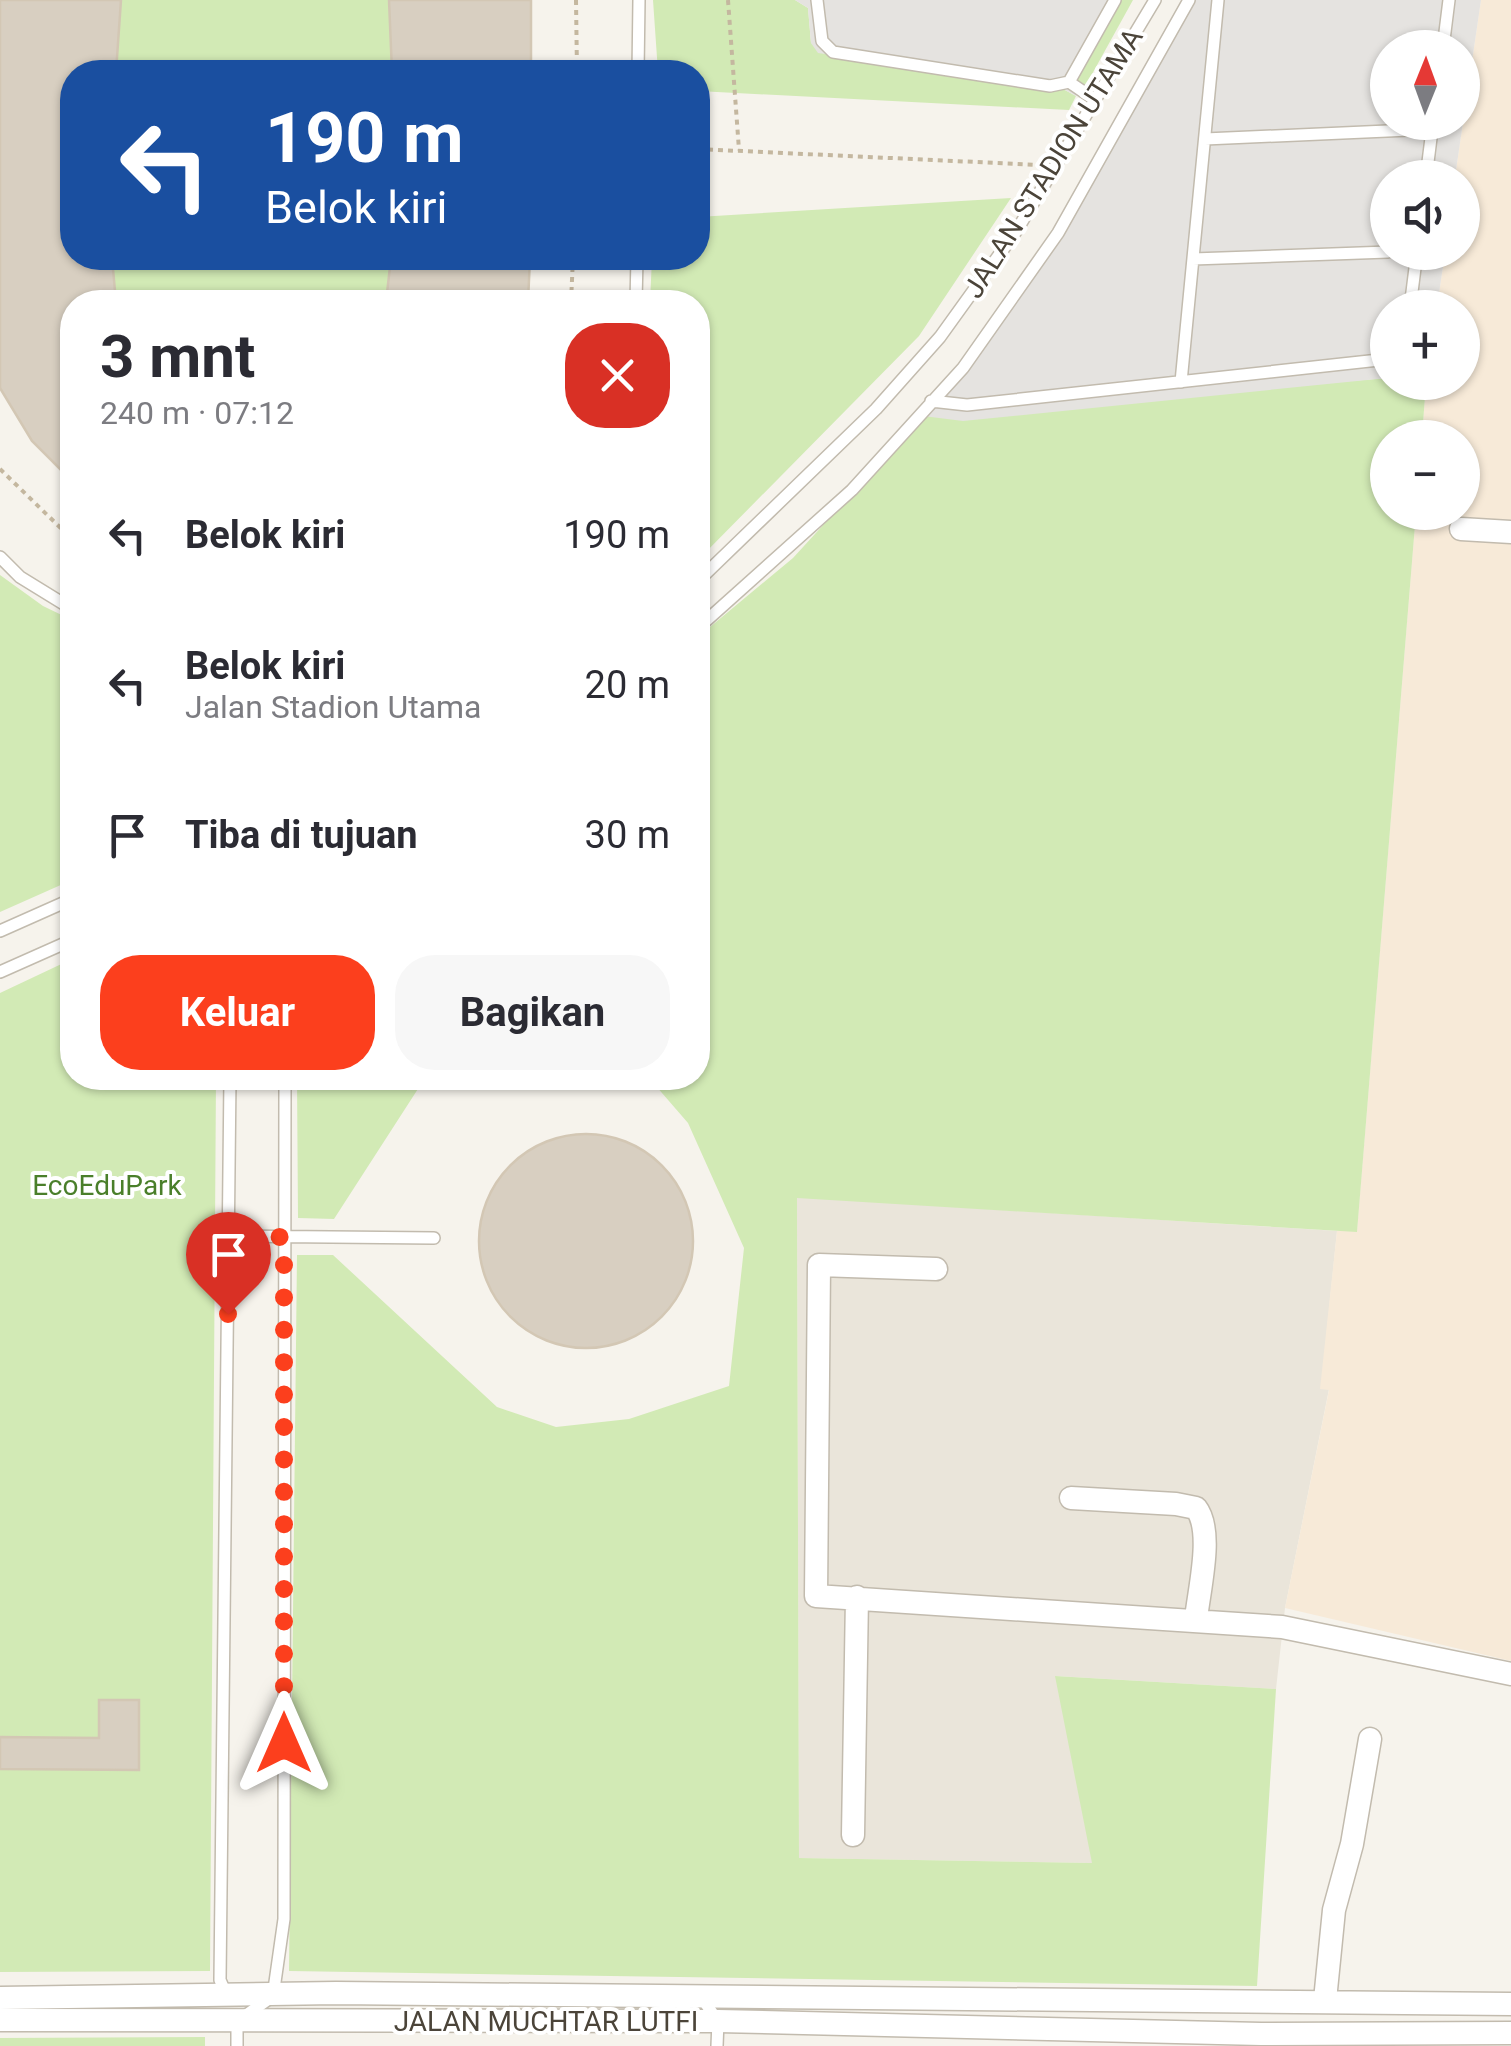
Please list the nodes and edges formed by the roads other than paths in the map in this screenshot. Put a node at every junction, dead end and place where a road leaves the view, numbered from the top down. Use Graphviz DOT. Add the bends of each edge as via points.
graph roads {
  1 [pos="639,0"];
  2 [pos="817,0"];
  3 [pos="1115,0"];
  4 [pos="1155,0"];
  5 [pos="1189,0"];
  6 [pos="1218,0"];
  7 [pos="1449,0"];
  8 [pos="1445,30"];
  9 [pos="638,60"];
  10 [pos="1069,82"];
  11 [pos="1094,99"];
  12 [pos="1370,129"];
  13 [pos="1204,138"];
  14 [pos="1370,253"];
  15 [pos="1193,259"];
  16 [pos="1370,361"];
  17 [pos="1180,382"];
  18 [pos="932,400"];
  19 [pos="1478,530"];
  20 [pos="1511,532"];
  21 [pos="0,558"];
  22 [pos="710,568"];
  23 [pos="60,602"];
  24 [pos="710,617"];
  25 [pos="60,904"];
  26 [pos="0,930"];
  27 [pos="60,945"];
  28 [pos="0,972"];
  29 [pos="230,1090"];
  30 [pos="284,1090"];
  31 [pos="228,1236"];
  32 [pos="284,1237"];
  33 [pos="434,1238"];
  34 [pos="936,1268"];
  35 [pos="1071,1498"];
  36 [pos="857,1597"];
  37 [pos="1196,1619"];
  38 [pos="1511,1674"];
  39 [pos="1370,1739"];
  40 [pos="853,1835"];
  41 [pos="273,1996"];
  42 [pos="227,1997"];
  43 [pos="702,1997"];
  44 [pos="0,1998"];
  45 [pos="1265,2000"];
  46 [pos="1325,2000"];
  47 [pos="1511,2004"];
  48 [pos="0,2020"];
  49 [pos="238,2020"];
  50 [pos="718,2021"];
  51 [pos="1500,2038"];
  52 [pos="1260,2040"];
  53 [pos="1315,2040"];
  54 [pos="237,2046"];
  55 [pos="717,2046"];
  1 -- 9 [label="lane"];
  2 -- 10 [label="lane" via="822,41 832,52 1050,86"];
  3 -- 10 [label="lane"];
  4 -- 11 [label="lane, JALAN STADION UTAMA"];
  5 -- 18 [label="lane, JALAN STADION UTAMA" via="1058,233 963,368"];
  6 -- 13 [label="lane"];
  7 -- 8 [label="lane"];
  10 -- 11 [label="lane"];
  11 -- 22 [label="lane, JALAN STADION UTAMA" via="1017,230 940,337 876,409"];
  12 -- 13 [label="lane"];
  13 -- 15 [label="lane"];
  14 -- 15 [label="lane"];
  15 -- 17 [label="lane"];
  16 -- 17 [label="lane"];
  17 -- 18 [label="lane" via="968,405"];
  18 -- 24 [label="lane, JALAN STADION UTAMA" via="852,490"];
  19 -- 20 [label="street"];
  21 -- 23 [label="lane"];
  25 -- 26 [label="lane"];
  27 -- 28 [label="lane"];
  29 -- 31 [label="lane"];
  30 -- 32 [label="lane"];
  31 -- 32 [label="lane"];
  31 -- 42 [label="lane" via="220,1980"];
  32 -- 33 [label="lane"];
  32 -- 41 [label="lane" via="284,1919"];
  34 -- 36 [label="street" via="818,1265 816,1596"];
  35 -- 37 [label="street" via="1196,1508 1205,1534"];
  36 -- 37 [label="street"];
  36 -- 40 [label="street"];
  37 -- 38 [label="street" via="1282,1628"];
  39 -- 46 [label="street" via="1334,1910"];
  41 -- 42 [label="street, JALAN MUCHTAR LUTFI"];
  41 -- 43 [label="street, JALAN MUCHTAR LUTFI"];
  41 -- 49 [label="lane"];
  42 -- 44 [label="street, JALAN MUCHTAR LUTFI"];
  42 -- 49 [label="lane"];
  43 -- 45 [label="street, JALAN MUCHTAR LUTFI"];
  43 -- 50 [label="lane"];
  45 -- 46 [label="street, JALAN MUCHTAR LUTFI"];
  45 -- 52 [label="street"];
  46 -- 47 [label="street, JALAN MUCHTAR LUTFI"];
  48 -- 49 [label="street, JALAN MUCHTAR LUTFI"];
  49 -- 50 [label="street, JALAN MUCHTAR LUTFI"];
  49 -- 54 [label="lane"];
  50 -- 52 [label="street, JALAN MUCHTAR LUTFI"];
  50 -- 55 [label="lane"];
  51 -- 53 [label="street, JALAN MUCHTAR LUTFI"];
  52 -- 53 [label="street, JALAN MUCHTAR LUTFI"];
}
